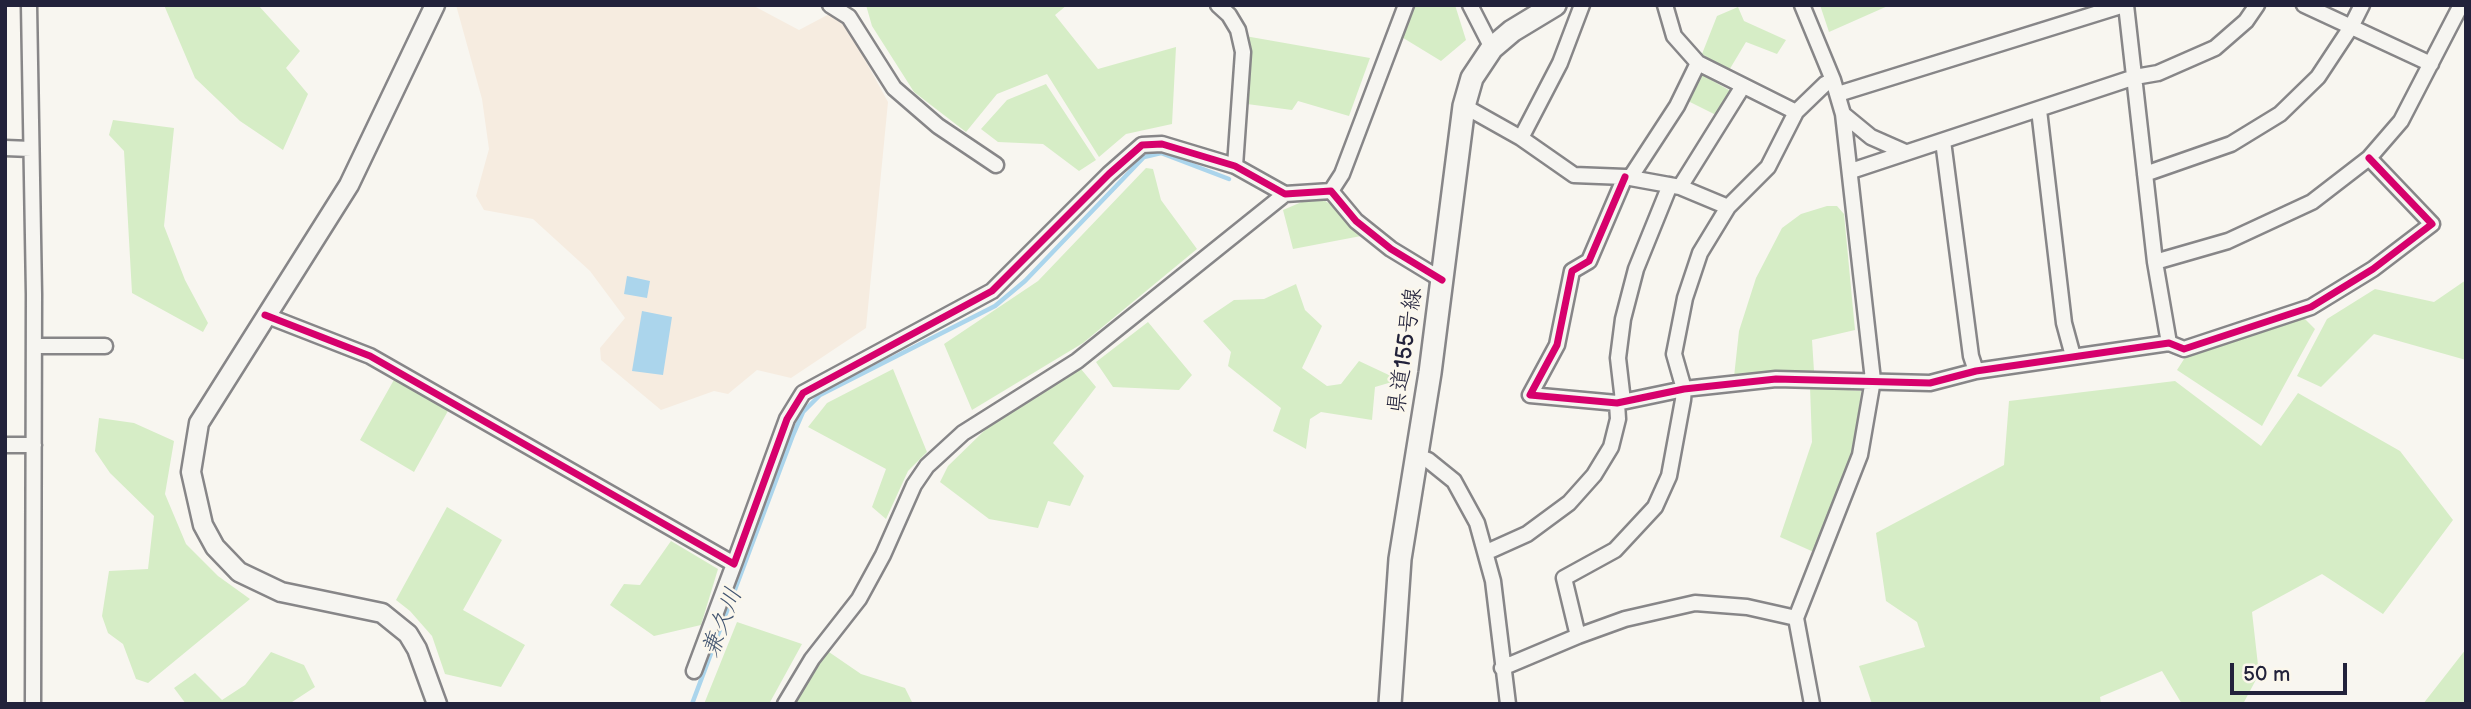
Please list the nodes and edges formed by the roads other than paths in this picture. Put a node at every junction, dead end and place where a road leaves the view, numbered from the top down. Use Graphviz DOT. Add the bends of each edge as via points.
graph roads {
  1 [pos="29,5"];
  2 [pos="435,5"];
  3 [pos="831,5"];
  4 [pos="1217,5"];
  5 [pos="1406,5"];
  6 [pos="1470,5"];
  7 [pos="1556,5"];
  8 [pos="1582,5"];
  9 [pos="1665,5"];
  10 [pos="1802,5"];
  11 [pos="2125,5"];
  12 [pos="2257,5"];
  13 [pos="2304,5"];
  14 [pos="2362,5"];
  15 [pos="2461,5"];
  16 [pos="2351,27"];
  17 [pos="1492,48"];
  18 [pos="1698,63"];
  19 [pos="2431,64"];
  20 [pos="2135,77"];
  21 [pos="1744,86"];
  22 [pos="1835,87"];
  23 [pos="1464,106"];
  24 [pos="2039,110"];
  25 [pos="1796,112"];
  26 [pos="1843,114"];
  27 [pos="1521,138"];
  28 [pos="1943,141"];
  29 [pos="5,148"];
  30 [pos="31,149"];
  31 [pos="1905,152"];
  32 [pos="2369,158"];
  33 [pos="996,165"];
  34 [pos="1235,166"];
  35 [pos="1851,170"];
  36 [pos="2146,174"];
  37 [pos="1628,177"];
  38 [pos="1675,186"];
  39 [pos="1331,191"];
  40 [pos="1285,194"];
  41 [pos="1728,207"];
  42 [pos="2155,262"];
  43 [pos="1442,280"];
  44 [pos="265,315"];
  45 [pos="2169,343"];
  46 [pos="34,346"];
  47 [pos="105,346"];
  48 [pos="2073,356"];
  49 [pos="1976,371"];
  50 [pos="1873,380"];
  51 [pos="1684,389"];
  52 [pos="1620,402"];
  53 [pos="5,445"];
  54 [pos="34,445"];
  55 [pos="1417,456"];
  56 [pos="1487,552"];
  57 [pos="734,565"];
  58 [pos="1796,618"];
  59 [pos="1578,636"];
  60 [pos="1502,668"];
  61 [pos="694,671"];
  62 [pos="33,704"];
  63 [pos="437,704"];
  64 [pos="785,704"];
  65 [pos="1390,704"];
  66 [pos="1508,704"];
  67 [pos="1812,704"];
  1 -- 30 [label="street"];
  2 -- 44 [label="street" via="349,185"];
  3 -- 33 [label="street" via="849,18 894,88"];
  4 -- 34 [label="street" via="1238,30 1243,52"];
  5 -- 39 [label="street" via="1342,174"];
  6 -- 17 [label="street"];
  7 -- 17 [label="main road, 県道155号線"];
  8 -- 27 [label="street" via="1560,63"];
  9 -- 18 [label="street" via="1674,36"];
  10 -- 22 [label="street"];
  11 -- 20 [label="street"];
  11 -- 22 [label="street"];
  12 -- 20 [label="street" via="2215,48 2158,73"];
  13 -- 16 [label="street"];
  14 -- 16 [label="street"];
  15 -- 19 [label="street"];
  16 -- 19 [label="street"];
  16 -- 36 [label="street" via="2318,77 2280,114 2231,144"];
  17 -- 23 [label="main road, 県道155号線" via="1472,78"];
  18 -- 21 [label="street"];
  18 -- 37 [label="street" via="1676,106"];
  19 -- 32 [label="street" via="2401,121"];
  20 -- 24 [label="street"];
  20 -- 36 [label="street"];
  21 -- 25 [label="street"];
  21 -- 38 [label="street"];
  22 -- 25 [label="street" via="1825,84"];
  22 -- 26 [label="street"];
  23 -- 27 [label="street"];
  23 -- 43 [label="main road, 県道155号線"];
  24 -- 28 [label="street"];
  24 -- 48 [label="street" via="2064,323"];
  25 -- 41 [label="street" via="1768,167"];
  26 -- 31 [label="street" via="1871,137"];
  26 -- 35 [label="street"];
  27 -- 37 [label="street" via="1574,175"];
  28 -- 31 [label="street"];
  28 -- 49 [label="street"];
  29 -- 30 [label="street"];
  30 -- 46 [label="street"];
  31 -- 35 [label="street"];
  32 -- 42 [label="street" via="2312,202 2228,241"];
  32 -- 45 [label="street" via="2432,224 2373,269 2311,307 2184,349"];
  34 -- 40 [label="street"];
  34 -- 57 [label="street" via="1162,144 1142,145 992,291 803,393 787,419"];
  35 -- 50 [label="street"];
  36 -- 42 [label="street"];
  37 -- 38 [label="street"];
  37 -- 52 [label="street" via="1589,261 1572,271 1558,345 1530,395"];
  38 -- 41 [label="street"];
  38 -- 52 [label="street" via="1636,269 1623,320 1618,358"];
  39 -- 40 [label="street"];
  39 -- 43 [label="street" via="1356,221"];
  40 -- 64 [label="street" via="1077,361 963,433 927,466 859,599 812,659"];
  41 -- 51 [label="street" via="1700,253 1685,298 1674,354"];
  42 -- 45 [label="street"];
  43 -- 55 [label="main road, 県道155号線"];
  44 -- 57 [label="street" via="370,356"];
  44 -- 63 [label="street" via="199,424 191,472 203,526 215,547 254,581 294,595 371,609 396,623 417,649"];
  45 -- 48 [label="street"];
  46 -- 47 [label="street"];
  46 -- 54 [label="street"];
  48 -- 49 [label="street"];
  49 -- 50 [label="street" via="1930,383"];
  50 -- 51 [label="street" via="1776,379"];
  50 -- 58 [label="street" via="1860,455"];
  51 -- 52 [label="street"];
  51 -- 59 [label="street" via="1675,454 1655,507 1615,550 1564,578"];
  52 -- 56 [label="street" via="1611,447 1594,475 1569,503 1527,534"];
  53 -- 54 [label="street"];
  54 -- 62 [label="street"];
  55 -- 56 [label="street" via="1454,481 1473,513"];
  55 -- 65 [label="main road, 県道155号線" via="1400,559"];
  56 -- 60 [label="street"];
  57 -- 61 [label="street"];
  58 -- 59 [label="street" via="1747,607 1695,603 1625,619"];
  58 -- 67 [label="street"];
  59 -- 60 [label="street"];
  60 -- 66 [label="street"];
}
